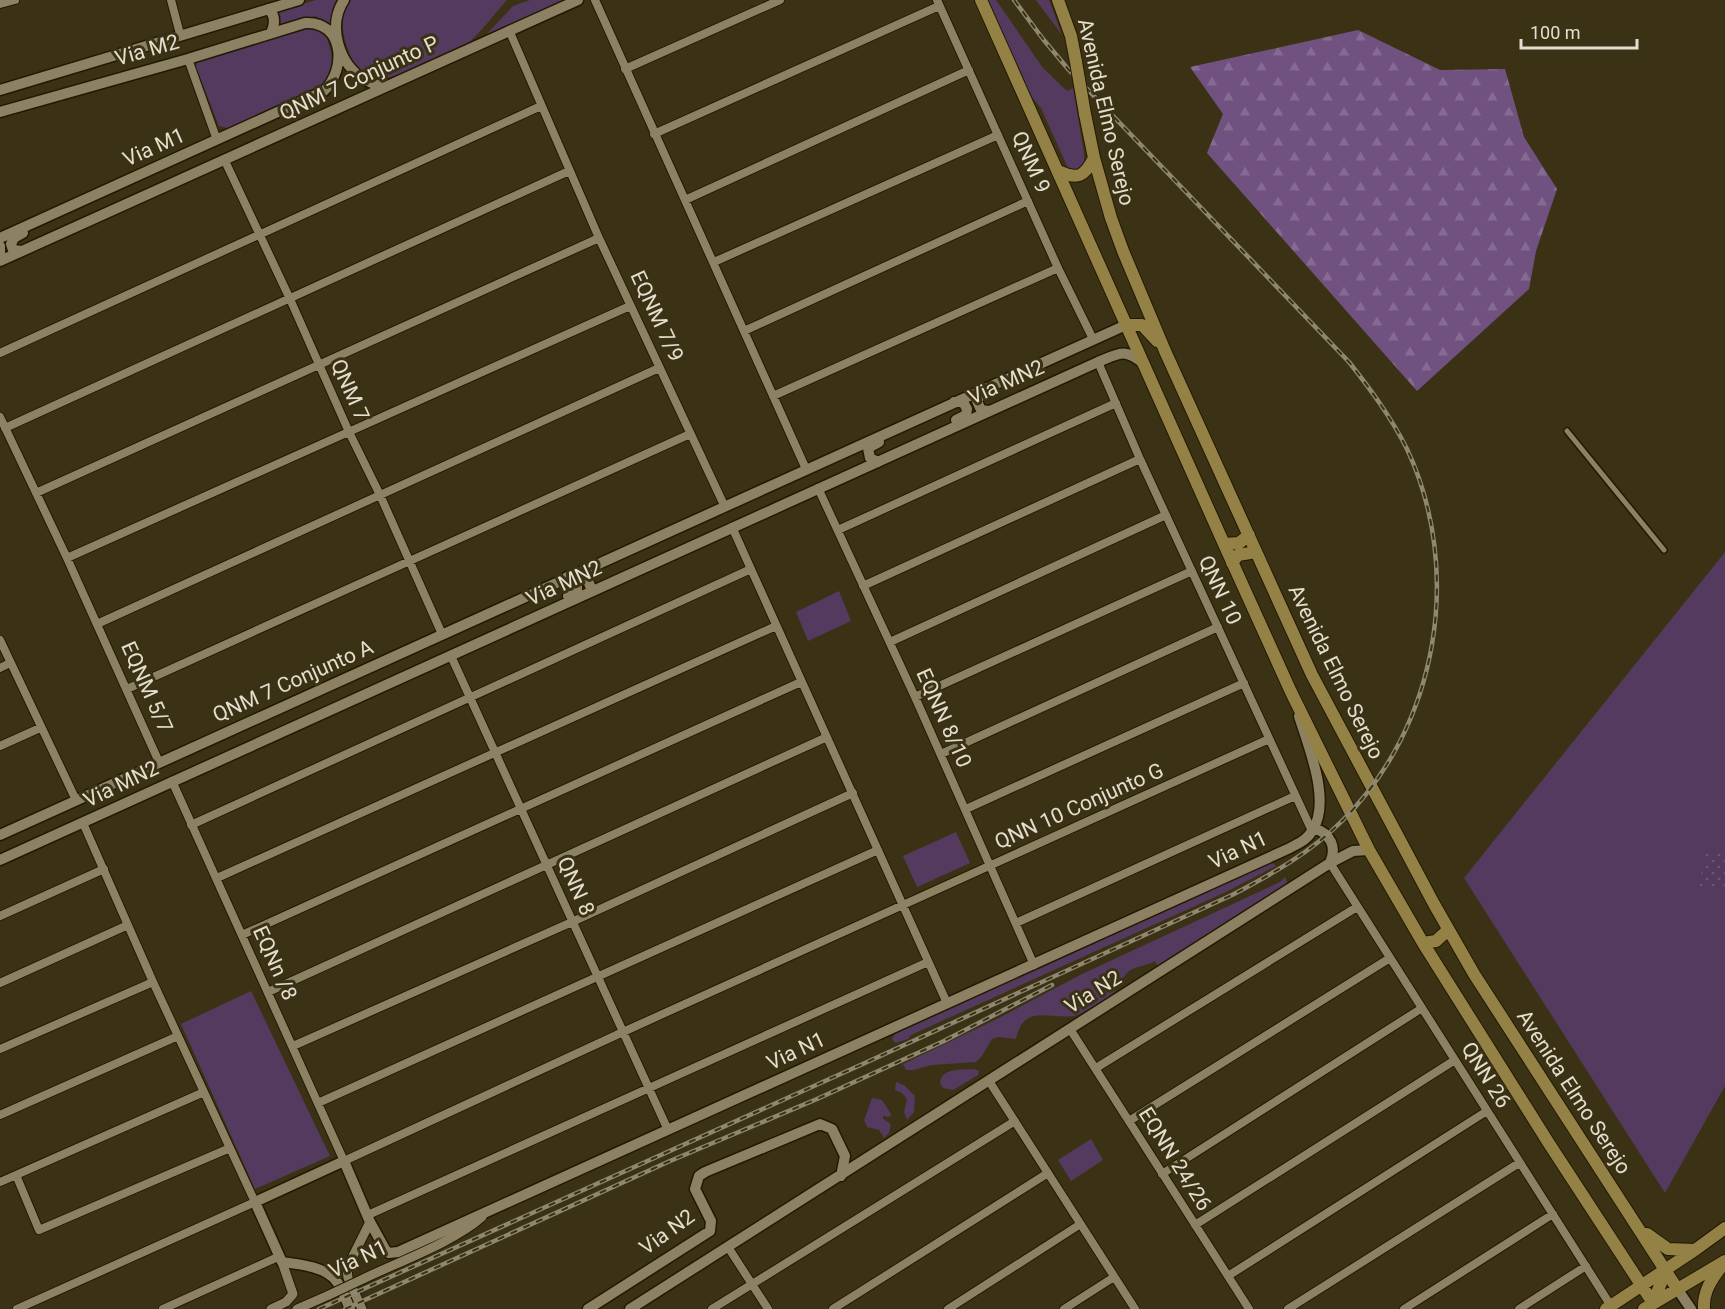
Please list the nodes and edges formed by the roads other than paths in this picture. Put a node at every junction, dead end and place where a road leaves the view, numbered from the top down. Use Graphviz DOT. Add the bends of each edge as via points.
graph roads {
  1 [pos="15,0"];
  2 [pos="171,0"];
  3 [pos="299,0"];
  4 [pos="344,0"];
  5 [pos="578,0"];
  6 [pos="596,0"];
  7 [pos="780,0"];
  8 [pos="981,0"];
  9 [pos="1058,0"];
  10 [pos="938,3"];
  11 [pos="0,4"];
  12 [pos="268,9"];
  13 [pos="510,30"];
  14 [pos="271,33"];
  15 [pos="180,34"];
  16 [pos="338,46"];
  17 [pos="188,59"];
  18 [pos="625,69"];
  19 [pos="969,70"];
  20 [pos="383,87"];
  21 [pos="0,90"];
  22 [pos="541,106"];
  23 [pos="0,112"];
  24 [pos="654,134"];
  25 [pos="999,135"];
  26 [pos="216,140"];
  27 [pos="1094,158"];
  28 [pos="225,161"];
  29 [pos="569,171"];
  30 [pos="1058,171"];
  31 [pos="92,196"];
  32 [pos="685,200"];
  33 [pos="1028,201"];
  34 [pos="260,234"];
  35 [pos="0,238"];
  36 [pos="599,238"];
  37 [pos="0,246"];
  38 [pos="22,251"];
  39 [pos="0,253"];
  40 [pos="0,261"];
  41 [pos="714,262"];
  42 [pos="1058,267"];
  43 [pos="290,299"];
  44 [pos="630,306"];
  45 [pos="1126,325"];
  46 [pos="744,331"];
  47 [pos="1093,339"];
  48 [pos="1165,351"];
  49 [pos="0,353"];
  50 [pos="1053,357"];
  51 [pos="1098,362"];
  52 [pos="1143,363"];
  53 [pos="320,366"];
  54 [pos="659,368"];
  55 [pos="773,396"];
  56 [pos="954,402"];
  57 [pos="1116,403"];
  58 [pos="988,411"];
  59 [pos="0,417"];
  60 [pos="5,428"];
  61 [pos="895,428"];
  62 [pos="1567,431"];
  63 [pos="349,432"];
  64 [pos="690,434"];
  65 [pos="896,454"];
  66 [pos="1140,459"];
  67 [pos="878,462"];
  68 [pos="806,469"];
  69 [pos="818,488"];
  70 [pos="36,493"];
  71 [pos="380,495"];
  72 [pos="724,506"];
  73 [pos="1166,514"];
  74 [pos="732,527"];
  75 [pos="838,530"];
  76 [pos="1249,535"];
  77 [pos="1224,544"];
  78 [pos="1664,550"];
  79 [pos="1256,552"];
  80 [pos="67,558"];
  81 [pos="409,560"];
  82 [pos="1233,563"];
  83 [pos="584,570"];
  84 [pos="751,570"];
  85 [pos="1192,571"];
  86 [pos="567,577"];
  87 [pos="863,586"];
  88 [pos="592,591"];
  89 [pos="97,624"];
  90 [pos="776,626"];
  91 [pos="1218,627"];
  92 [pos="442,634"];
  93 [pos="495,636"];
  94 [pos="0,640"];
  95 [pos="890,642"];
  96 [pos="451,656"];
  97 [pos="10,663"];
  98 [pos="0,668"];
  99 [pos="801,682"];
  100 [pos="1244,683"];
  101 [pos="127,689"];
  102 [pos="1292,692"];
  103 [pos="308,696"];
  104 [pos="470,697"];
  105 [pos="915,697"];
  106 [pos="296,701"];
  107 [pos="316,716"];
  108 [pos="40,728"];
  109 [pos="827,737"];
  110 [pos="1269,739"];
  111 [pos="0,746"];
  112 [pos="495,753"];
  113 [pos="941,754"];
  114 [pos="231,755"];
  115 [pos="159,762"];
  116 [pos="172,781"];
  117 [pos="853,793"];
  118 [pos="1295,796"];
  119 [pos="76,800"];
  120 [pos="520,809"];
  121 [pos="966,809"];
  122 [pos="83,824"];
  123 [pos="191,825"];
  124 [pos="1313,830"];
  125 [pos="3,835"];
  126 [pos="878,850"];
  127 [pos="1369,850"];
  128 [pos="0,860"];
  129 [pos="1330,863"];
  130 [pos="547,864"];
  131 [pos="991,866"];
  132 [pos="104,869"];
  133 [pos="217,878"];
  134 [pos="903,906"];
  135 [pos="1357,907"];
  136 [pos="0,916"];
  137 [pos="572,921"];
  138 [pos="1016,923"];
  139 [pos="128,925"];
  140 [pos="1448,930"];
  141 [pos="243,935"];
  142 [pos="1423,943"];
  143 [pos="1390,958"];
  144 [pos="928,962"];
  145 [pos="1034,965"];
  146 [pos="598,976"];
  147 [pos="153,982"];
  148 [pos="0,983"];
  149 [pos="268,992"];
  150 [pos="947,1003"];
  151 [pos="1422,1008"];
  152 [pos="1070,1029"];
  153 [pos="623,1032"];
  154 [pos="178,1036"];
  155 [pos="293,1046"];
  156 [pos="0,1049"];
  157 [pos="1455,1060"];
  158 [pos="1096,1068"];
  159 [pos="989,1081"];
  160 [pos="648,1087"];
  161 [pos="204,1092"];
  162 [pos="318,1103"];
  163 [pos="1487,1111"];
  164 [pos="0,1115"];
  165 [pos="1015,1121"];
  166 [pos="1129,1121"];
  167 [pos="668,1131"];
  168 [pos="230,1148"];
  169 [pos="344,1161"];
  170 [pos="1520,1162"];
  171 [pos="1048,1173"];
  172 [pos="1162,1174"];
  173 [pos="16,1175"];
  174 [pos="841,1176"];
  175 [pos="0,1182"];
  176 [pos="255,1202"];
  177 [pos="488,1211"];
  178 [pos="1553,1214"];
  179 [pos="369,1219"];
  180 [pos="1079,1225"];
  181 [pos="1195,1225"];
  182 [pos="1640,1228"];
  183 [pos="1725,1228"];
  184 [pos="728,1247"];
  185 [pos="1695,1250"];
  186 [pos="677,1252"];
  187 [pos="281,1259"];
  188 [pos="1725,1262"];
  189 [pos="1586,1266"];
  190 [pos="1666,1270"];
  191 [pos="1228,1276"];
  192 [pos="1114,1277"];
  193 [pos="752,1283"];
  194 [pos="1641,1285"];
  195 [pos="1678,1290"];
  196 [pos="1609,1307"];
  197 [pos="1651,1307"];
  198 [pos="17,1309"];
  199 [pos="163,1309"];
  200 [pos="271,1309"];
  201 [pos="297,1309"];
  202 [pos="350,1309"];
  203 [pos="362,1309"];
  204 [pos="588,1309"];
  205 [pos="602,1309"];
  206 [pos="630,1309"];
  207 [pos="712,1309"];
  208 [pos="768,1309"];
  209 [pos="833,1309"];
  210 [pos="948,1309"];
  211 [pos="1064,1309"];
  212 [pos="1135,1309"];
  213 [pos="1249,1309"];
  214 [pos="1288,1309"];
  215 [pos="1404,1309"];
  216 [pos="1519,1309"];
  217 [pos="1691,1309"];
  218 [pos="1704,1309"];
  1 -- 11 [label="street"];
  2 -- 15 [label="street"];
  3 -- 12 [label="main road"];
  4 -- 16 [label="main road" via="336,26"];
  5 -- 13 [label="main road"];
  6 -- 18 [label="street"];
  7 -- 18 [label="street"];
  8 -- 30 [label="main road"];
  9 -- 27 [label="main road, Avenida Elmo Serejo, bridge" via="1071,36"];
  10 -- 19 [label="street, QNM 9"];
  10 -- 24 [label="street"];
  12 -- 14 [label="main road" via="274,19"];
  12 -- 15 [label="main road"];
  13 -- 20 [label="main road, QNM 7 Conjunto P"];
  13 -- 22 [label="street, EQNM 7/9"];
  14 -- 16 [label="main road, Via M2" via="305,23 319,24"];
  14 -- 17 [label="main road, Via M2"];
  15 -- 21 [label="main road"];
  16 -- 20 [label="main road" via="355,73"];
  16 -- 26 [label="main road, Via M1" via="336,77 324,91"];
  17 -- 23 [label="main road, Via M2"];
  17 -- 26 [label="street"];
  18 -- 24 [label="street"];
  19 -- 25 [label="street, QNM 9"];
  19 -- 32 [label="street"];
  20 -- 28 [label="main road, QNM 7 Conjunto P"];
  22 -- 29 [label="street, EQNM 7/9"];
  22 -- 34 [label="street"];
  24 -- 32 [label="street"];
  25 -- 33 [label="street, QNM 9"];
  25 -- 41 [label="street"];
  26 -- 31 [label="main road, Via M1"];
  27 -- 30 [label="main road" via="1081,175 1071,177"];
  27 -- 48 [label="main road, Avenida Elmo Serejo" via="1123,251"];
  28 -- 34 [label="street, QNM 7"];
  28 -- 38 [label="main road, QNM 7 Conjunto P"];
  29 -- 36 [label="street, EQNM 7/9"];
  29 -- 43 [label="street"];
  30 -- 45 [label="main road"];
  31 -- 35 [label="main road, Via M1"];
  31 -- 38 [label="main road" via="70,212 14,238 13,250"];
  32 -- 41 [label="street"];
  33 -- 42 [label="street, QNM 9"];
  33 -- 46 [label="street"];
  34 -- 43 [label="street, QNM 7"];
  34 -- 49 [label="street"];
  36 -- 44 [label="street, EQNM 7/9"];
  36 -- 53 [label="street"];
  37 -- 39 [label="main road"];
  38 -- 40 [label="main road, QNM 7 Conjunto P"];
  41 -- 46 [label="street"];
  42 -- 47 [label="street, QNM 9"];
  42 -- 55 [label="street"];
  43 -- 53 [label="street, QNM 7"];
  43 -- 60 [label="street"];
  44 -- 54 [label="street, EQNM 7/9"];
  44 -- 63 [label="street"];
  45 -- 47 [label="main road"];
  45 -- 48 [label="main road" via="1142,325"];
  45 -- 52 [label="main road"];
  46 -- 55 [label="street"];
  47 -- 50 [label="main road"];
  48 -- 76 [label="main road, Avenida Elmo Serejo"];
  50 -- 56 [label="main road"];
  50 -- 58 [label="main road" via="1024,376 980,396 977,405"];
  51 -- 52 [label="main road, Via MN2" via="1126,352"];
  51 -- 57 [label="street, QNN 10"];
  51 -- 58 [label="main road, Via MN2"];
  52 -- 77 [label="main road"];
  53 -- 63 [label="street, QNM 7"];
  53 -- 70 [label="street"];
  54 -- 64 [label="street, EQNM 7/9"];
  54 -- 71 [label="street"];
  55 -- 68 [label="street"];
  56 -- 61 [label="main road"];
  56 -- 65 [label="main road" via="967,406 966,415 920,436"];
  57 -- 66 [label="street, QNN 10"];
  57 -- 75 [label="street"];
  58 -- 65 [label="main road, Via MN2"];
  59 -- 60 [label="street, EQNM 5/7"];
  60 -- 70 [label="street, EQNM 5/7"];
  61 -- 67 [label="main road" via="889,437 868,448 870,458"];
  61 -- 68 [label="main road"];
  62 -- 78 [label="street"];
  63 -- 71 [label="street, QNM 7"];
  63 -- 80 [label="street"];
  64 -- 72 [label="street, EQNM 7/9"];
  64 -- 81 [label="street"];
  65 -- 67 [label="main road, Via MN2"];
  66 -- 73 [label="street, QNN 10"];
  66 -- 87 [label="street"];
  67 -- 69 [label="main road, Via MN2"];
  68 -- 72 [label="main road"];
  69 -- 74 [label="main road, Via MN2"];
  69 -- 75 [label="street, EQNN 8/10"];
  70 -- 80 [label="street, EQNM 5/7"];
  71 -- 81 [label="street, QNM 7"];
  71 -- 89 [label="street"];
  72 -- 83 [label="main road, QNM 7 Conjunto A"];
  73 -- 85 [label="street, QNN 10"];
  73 -- 95 [label="street"];
  74 -- 84 [label="street"];
  74 -- 88 [label="main road, Via MN2"];
  75 -- 87 [label="street, EQNN 8/10"];
  76 -- 77 [label="main road" via="1239,543"];
  76 -- 79 [label="main road, Avenida Elmo Serejo"];
  77 -- 82 [label="main road"];
  79 -- 82 [label="main road" via="1242,553"];
  79 -- 140 [label="main road, Avenida Elmo Serejo" via="1312,675"];
  80 -- 89 [label="street, EQNM 5/7"];
  81 -- 92 [label="street, QNM 7"];
  81 -- 101 [label="street"];
  82 -- 102 [label="main road"];
  83 -- 86 [label="main road, QNM 7 Conjunto A"];
  83 -- 88 [label="main road"];
  84 -- 90 [label="street"];
  84 -- 104 [label="street"];
  85 -- 91 [label="street, QNN 10"];
  85 -- 105 [label="street"];
  86 -- 92 [label="main road, QNM 7 Conjunto A"];
  86 -- 93 [label="main road" via="578,582 577,592 529,614"];
  87 -- 95 [label="street, EQNN 8/10"];
  88 -- 93 [label="main road, Via MN2"];
  89 -- 101 [label="street, EQNM 5/7"];
  90 -- 99 [label="street"];
  90 -- 112 [label="street"];
  91 -- 100 [label="street, QNN 10"];
  91 -- 113 [label="street"];
  92 -- 103 [label="main road, QNM 7 Conjunto A"];
  93 -- 96 [label="main road, Via MN2"];
  94 -- 97 [label="street"];
  95 -- 105 [label="street, EQNN 8/10"];
  96 -- 104 [label="street, QNN 8"];
  96 -- 107 [label="main road, Via MN2"];
  97 -- 98 [label="street"];
  97 -- 108 [label="street"];
  99 -- 109 [label="street"];
  99 -- 120 [label="street"];
  100 -- 110 [label="street, QNN 10"];
  100 -- 121 [label="street"];
  101 -- 115 [label="street, EQNM 5/7"];
  102 -- 124 [label="main road" via="1318,786 1320,807"];
  102 -- 127 [label="main road"];
  103 -- 106 [label="main road, QNM 7 Conjunto A"];
  103 -- 107 [label="main road"];
  104 -- 112 [label="street, QNN 8"];
  104 -- 123 [label="street"];
  105 -- 113 [label="street, EQNN 8/10"];
  106 -- 114 [label="main road" via="302,714"];
  106 -- 115 [label="main road, QNM 7 Conjunto A"];
  107 -- 114 [label="main road, Via MN2"];
  108 -- 111 [label="street"];
  108 -- 119 [label="street"];
  109 -- 117 [label="street"];
  109 -- 130 [label="street"];
  110 -- 118 [label="street, QNN 10"];
  110 -- 131 [label="street, QNN 10 Conjunto G"];
  112 -- 120 [label="street, QNN 8"];
  112 -- 133 [label="street"];
  113 -- 121 [label="street, EQNN 8/10"];
  114 -- 116 [label="main road, Via MN2"];
  115 -- 119 [label="main road, EQNM 5/7"];
  116 -- 122 [label="main road, Via MN2"];
  116 -- 123 [label="street, EQNn /8"];
  117 -- 126 [label="street"];
  117 -- 137 [label="street"];
  118 -- 124 [label="street, QNN 10"];
  118 -- 138 [label="street"];
  119 -- 125 [label="main road, EQNM 5/7"];
  120 -- 130 [label="street, QNN 8"];
  120 -- 141 [label="street"];
  121 -- 131 [label="street, EQNN 8/10"];
  122 -- 128 [label="main road, Via MN2"];
  122 -- 132 [label="street"];
  123 -- 133 [label="street, EQNn /8"];
  124 -- 129 [label="main road" via="1327,835 1332,843"];
  124 -- 145 [label="main road, Via N1" via="1290,848"];
  126 -- 134 [label="street"];
  126 -- 146 [label="street"];
  127 -- 129 [label="main road, Via N2" via="1353,851"];
  127 -- 142 [label="main road"];
  129 -- 135 [label="street, QNN 26"];
  129 -- 152 [label="main road, Via N2"];
  130 -- 137 [label="street, QNN 8"];
  130 -- 149 [label="street"];
  131 -- 134 [label="street, QNN 10 Conjunto G"];
  131 -- 138 [label="street, EQNN 8/10"];
  132 -- 136 [label="street"];
  132 -- 139 [label="street"];
  133 -- 141 [label="street, EQNn /8"];
  134 -- 144 [label="street"];
  134 -- 153 [label="street, QNN 10 Conjunto G"];
  135 -- 143 [label="street, QNN 26"];
  135 -- 158 [label="street"];
  137 -- 146 [label="street, QNN 8"];
  137 -- 155 [label="street"];
  138 -- 145 [label="street, EQNN 8/10"];
  139 -- 147 [label="street"];
  139 -- 148 [label="street"];
  140 -- 142 [label="main road" via="1436,941"];
  140 -- 182 [label="main road, Avenida Elmo Serejo"];
  141 -- 149 [label="street, EQNn /8"];
  142 -- 194 [label="main road"];
  143 -- 151 [label="street, QNN 26"];
  143 -- 166 [label="street"];
  144 -- 150 [label="street"];
  144 -- 160 [label="street"];
  145 -- 150 [label="main road, Via N1"];
  146 -- 153 [label="street, QNN 8"];
  146 -- 162 [label="street"];
  147 -- 154 [label="street"];
  147 -- 156 [label="street"];
  149 -- 155 [label="street, EQNn /8"];
  150 -- 167 [label="main road, Via N1"];
  151 -- 157 [label="street, QNN 26"];
  151 -- 172 [label="street"];
  152 -- 158 [label="street, EQNN 24/26"];
  152 -- 159 [label="main road, Via N2"];
  153 -- 160 [label="street, QNN 8"];
  153 -- 169 [label="street, QNN 10 Conjunto G"];
  154 -- 161 [label="street"];
  154 -- 164 [label="street"];
  155 -- 162 [label="street, EQNn /8"];
  157 -- 163 [label="street, QNN 26"];
  157 -- 181 [label="street"];
  158 -- 166 [label="street, EQNN 24/26"];
  159 -- 165 [label="street"];
  159 -- 174 [label="main road, Via N2"];
  160 -- 167 [label="street, QNN 8"];
  160 -- 179 [label="street"];
  161 -- 168 [label="street"];
  161 -- 173 [label="street"];
  162 -- 169 [label="street, EQNn /8"];
  163 -- 170 [label="street, QNN 26"];
  163 -- 191 [label="street"];
  165 -- 171 [label="street"];
  165 -- 193 [label="street"];
  166 -- 172 [label="street, EQNN 24/26"];
  167 -- 177 [label="main road, Via N1"];
  168 -- 173 [label="street" via="39,1230"];
  168 -- 176 [label="street"];
  169 -- 176 [label="main road"];
  169 -- 179 [label="main road"];
  170 -- 178 [label="street, QNN 26"];
  170 -- 214 [label="street"];
  171 -- 180 [label="street"];
  171 -- 209 [label="street"];
  172 -- 181 [label="street, EQNN 24/26"];
  173 -- 175 [label="street"];
  174 -- 184 [label="main road, Via N2"];
  174 -- 186 [label="main road, Via N2" via="845,1156 832,1129 820,1124 705,1172 699,1176 695,1189 711,1228"];
  176 -- 187 [label="main road"];
  176 -- 198 [label="street"];
  177 -- 179 [label="main road" via="393,1253 386,1251"];
  177 -- 201 [label="street, Via N1, bridge" via="456,1234"];
  178 -- 189 [label="street, QNN 26"];
  178 -- 215 [label="street"];
  179 -- 203 [label="street" via="347,1268"];
  180 -- 192 [label="street"];
  180 -- 210 [label="street"];
  181 -- 191 [label="street, EQNN 24/26"];
  182 -- 185 [label="main road" via="1668,1249"];
  182 -- 190 [label="main road, Avenida Elmo Serejo"];
  183 -- 185 [label="main road"];
  184 -- 193 [label="street"];
  184 -- 206 [label="main road, Via N2"];
  185 -- 190 [label="main road"];
  186 -- 204 [label="main road, Via N2"];
  186 -- 205 [label="main road" via="652,1275"];
  187 -- 199 [label="street"];
  187 -- 200 [label="street" via="293,1294"];
  187 -- 202 [label="main road" via="333,1277"];
  188 -- 195 [label="main road"];
  188 -- 218 [label="main road" via="1707,1288"];
  189 -- 196 [label="street, QNN 26"];
  189 -- 216 [label="street"];
  190 -- 194 [label="main road"];
  190 -- 195 [label="main road, Avenida Elmo Serejo"];
  190 -- 197 [label="main road"];
  191 -- 213 [label="street, EQNN 24/26"];
  192 -- 211 [label="street"];
  192 -- 212 [label="street"];
  193 -- 207 [label="street"];
  193 -- 208 [label="street"];
  194 -- 196 [label="main road"];
  194 -- 197 [label="main road"];
  195 -- 197 [label="main road"];
  195 -- 217 [label="main road, Avenida Elmo Serejo"];
}
